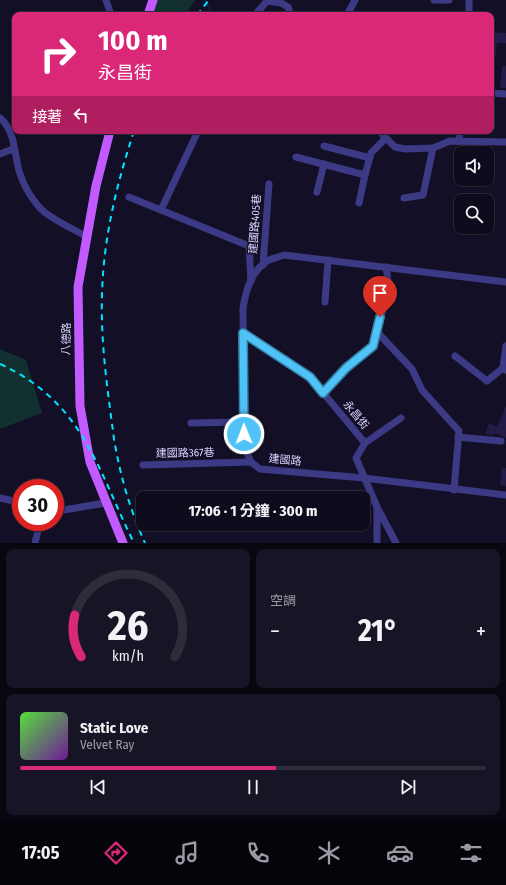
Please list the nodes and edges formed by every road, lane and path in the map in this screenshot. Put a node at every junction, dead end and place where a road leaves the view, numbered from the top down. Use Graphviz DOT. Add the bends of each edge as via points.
graph roads {
  1 [pos="106,0"];
  2 [pos="152,0"];
  3 [pos="355,0"];
  4 [pos="434,0"];
  5 [pos="449,0"];
  6 [pos="469,0"];
  7 [pos="110,12"];
  8 [pos="149,12"];
  9 [pos="258,12"];
  10 [pos="290,12"];
  11 [pos="349,12"];
  12 [pos="469,12"];
  13 [pos="494,93"];
  14 [pos="506,94"];
  15 [pos="0,118"];
  16 [pos="109,134"];
  17 [pos="197,134"];
  18 [pos="382,134"];
  19 [pos="460,134"];
  20 [pos="386,138"];
  21 [pos="459,141"];
  22 [pos="506,142"];
  23 [pos="324,146"];
  24 [pos="433,148"];
  25 [pos="13,149"];
  26 [pos="0,154"];
  27 [pos="296,157"];
  28 [pos="370,158"];
  29 [pos="324,164"];
  30 [pos="365,175"];
  31 [pos="269,184"];
  32 [pos="316,192"];
  33 [pos="129,197"];
  34 [pos="404,198"];
  35 [pos="359,203"];
  36 [pos="161,210"];
  37 [pos="87,237"];
  38 [pos="328,260"];
  39 [pos="263,265"];
  40 [pos="386,267"];
  41 [pos="251,281"];
  42 [pos="506,282"];
  43 [pos="325,302"];
  44 [pos="376,332"];
  45 [pos="243,333"];
  46 [pos="506,346"];
  47 [pos="455,356"];
  48 [pos="504,370"];
  49 [pos="323,393"];
  50 [pos="401,418"];
  51 [pos="243,422"];
  52 [pos="192,423"];
  53 [pos="458,437"];
  54 [pos="501,440"];
  55 [pos="365,443"];
  56 [pos="251,462"];
  57 [pos="143,465"];
  58 [pos="364,478"];
  59 [pos="454,490"];
  60 [pos="506,495"];
  61 [pos="0,498"];
  62 [pos="12,501"];
  63 [pos="105,503"];
  64 [pos="377,507"];
  65 [pos="64,510"];
  66 [pos="38,531"];
  67 [pos="36,543"];
  68 [pos="123,543"];
  69 [pos="377,543"];
  70 [pos="396,543"];
  1 -- 7 [label="street"];
  2 -- 8 [label="main road"];
  3 -- 11 [label="street"];
  4 -- 5 [label="street"];
  6 -- 12 [label="street"];
  9 -- 10 [label="street" via="267,1 281,3"];
  13 -- 14 [label="street"];
  15 -- 25 [label="street" via="7,124 12,136"];
  16 -- 37 [label="main road, 八德路"];
  17 -- 36 [label="street"];
  18 -- 20 [label="street"];
  19 -- 21 [label="street"];
  20 -- 24 [label="street" via="395,147 405,150"];
  20 -- 28 [label="street" via="371,153"];
  21 -- 22 [label="street"];
  21 -- 24 [label="street"];
  23 -- 28 [label="street"];
  24 -- 34 [label="street" via="423,195"];
  25 -- 26 [label="street"];
  25 -- 37 [label="street" via="20,176 41,210"];
  27 -- 29 [label="street"];
  28 -- 30 [label="street"];
  29 -- 30 [label="street"];
  29 -- 32 [label="street"];
  30 -- 35 [label="street"];
  31 -- 39 [label="street, 建國路405巷"];
  33 -- 36 [label="street"];
  36 -- 41 [label="street" via="249,246"];
  37 -- 63 [label="main road, 八德路" via="78,287 80,406 90,462"];
  38 -- 39 [label="street" via="284,255 268,260"];
  38 -- 40 [label="street"];
  38 -- 43 [label="street"];
  39 -- 41 [label="street"];
  40 -- 42 [label="street"];
  40 -- 44 [label="street" via="389,287"];
  41 -- 45 [label="street" via="245,294"];
  44 -- 49 [label="street" via="373,346 346,368"];
  44 -- 53 [label="street" via="412,369 422,390 459,431"];
  45 -- 49 [label="street, 永昌街" via="310,377"];
  45 -- 51 [label="street"];
  46 -- 48 [label="street"];
  47 -- 48 [label="street" via="487,381"];
  49 -- 55 [label="street, 永昌街"];
  50 -- 55 [label="street"];
  51 -- 52 [label="street"];
  51 -- 56 [label="street" via="244,446"];
  53 -- 54 [label="street"];
  53 -- 59 [label="street"];
  55 -- 58 [label="street, 永昌街" via="356,458"];
  56 -- 57 [label="street, 建國路367巷"];
  56 -- 58 [label="street, 建國路" via="260,469"];
  58 -- 59 [label="street, 建國路"];
  58 -- 64 [label="street, 永昌街"];
  59 -- 60 [label="street, 建國路"];
  61 -- 62 [label="street"];
  63 -- 65 [label="street"];
  63 -- 68 [label="main road, 八德路"];
  64 -- 69 [label="street"];
  64 -- 70 [label="street, 永昌街"];
  66 -- 67 [label="street"];
}
